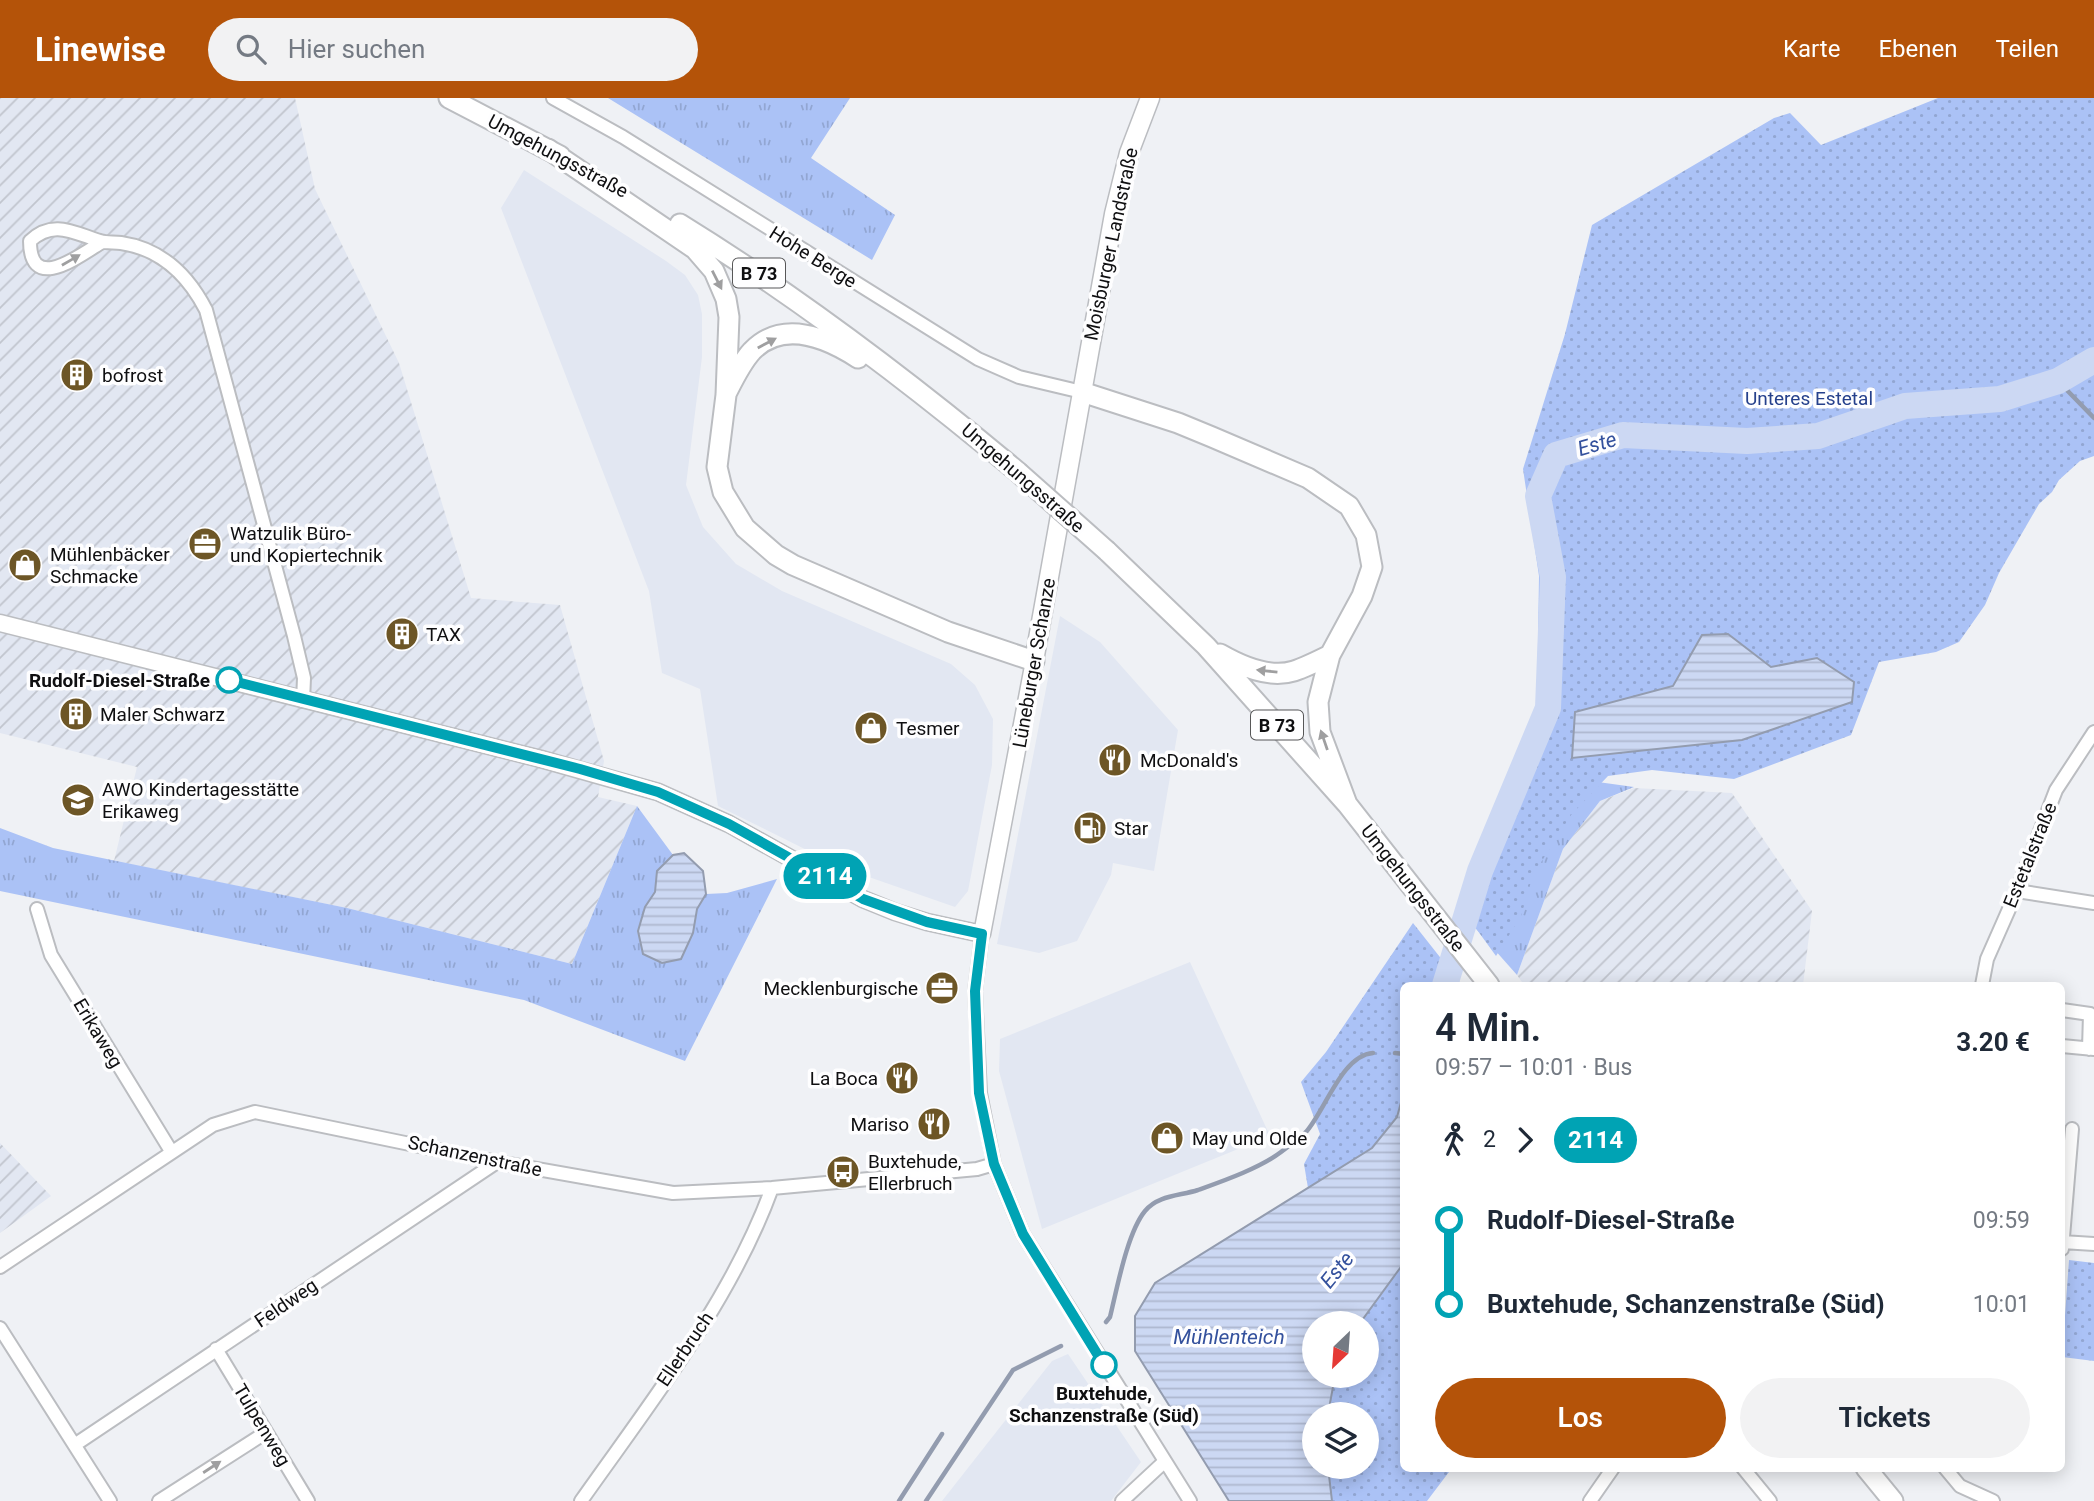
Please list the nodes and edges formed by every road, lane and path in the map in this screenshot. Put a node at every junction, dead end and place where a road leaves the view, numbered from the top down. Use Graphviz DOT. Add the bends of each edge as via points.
graph roads {
  1 [pos="449,98"];
  2 [pos="553,98"];
  3 [pos="1150,98"];
  4 [pos="548,149"];
  5 [pos="102,242"];
  6 [pos="1082,392"];
  7 [pos="726,395"];
  8 [pos="954,419"];
  9 [pos="0,623"];
  10 [pos="1206,646"];
  11 [pos="1330,655"];
  12 [pos="1034,661"];
  13 [pos="303,701"];
  14 [pos="2094,732"];
  15 [pos="1347,804"];
  16 [pos="2017,891"];
  17 [pos="2094,903"];
  18 [pos="37,909"];
  19 [pos="982,934"];
  20 [pos="1487,982"];
  21 [pos="1983,982"];
  22 [pos="2065,1010"];
  23 [pos="2065,1046"];
  24 [pos="2092,1049"];
  25 [pos="2072,1129"];
  26 [pos="171,1152"];
  27 [pos="497,1162"];
  28 [pos="994,1164"];
  29 [pos="772,1188"];
  30 [pos="2065,1208"];
  31 [pos="2065,1242"];
  32 [pos="2094,1244"];
  33 [pos="0,1267"];
  34 [pos="0,1328"];
  35 [pos="216,1349"];
  36 [pos="265,1433"];
  37 [pos="76,1444"];
  38 [pos="1164,1462"];
  39 [pos="1611,1472"];
  40 [pos="1746,1472"];
  41 [pos="1869,1472"];
  42 [pos="1948,1472"];
  43 [pos="110,1501"];
  44 [pos="159,1501"];
  45 [pos="308,1501"];
  46 [pos="581,1501"];
  47 [pos="1122,1501"];
  48 [pos="1190,1501"];
  49 [pos="1590,1501"];
  50 [pos="1770,1501"];
  51 [pos="1893,1501"];
  52 [pos="1993,1501"];
  1 -- 4 [label="main road, Umgehungsstraße / B 73"];
  2 -- 6 [label="street, Hohe Berge" via="978,359 1019,377"];
  3 -- 6 [label="main road, Moisburger Landstraße" via="1129,153 1114,214"];
  4 -- 7 [label="main road, one-way" via="695,249 714,271 729,317"];
  4 -- 8 [label="main road, Umgehungsstraße / B 73" via="752,268 880,359"];
  5 -- 5 [label="street, one-way" via="82,233 52,229 30,241 30,256 49,270"];
  5 -- 13 [label="street" via="139,247 164,259 195,289 206,310 295,636 304,678"];
  6 -- 11 [label="main road" via="1178,423 1308,478 1349,506 1366,535 1372,567"];
  6 -- 12 [label="main road, Lüneburger Schanze"];
  7 -- 8 [label="main road, one-way" via="752,351 777,337 801,334 844,349"];
  7 -- 12 [label="main road" via="717,467 723,492 736,517 762,544 793,565 884,605"];
  8 -- 10 [label="main road, Umgehungsstraße / B 73, bridge" via="1107,551"];
  9 -- 13 [label="street"];
  11 -- 10 [label="main road, one-way" via="1292,672 1263,672 1237,664"];
  10 -- 15 [label="main road, Umgehungsstraße / B 73"];
  15 -- 11 [label="main road, one-way" via="1320,732 1318,702"];
  12 -- 19 [label="street, Lüneburger Schanze"];
  13 -- 19 [label="street" via="658,792 729,824 863,899 927,922"];
  14 -- 16 [label="street, Estetalstraße" via="2056,790"];
  15 -- 20 [label="main road, Umgehungsstraße / B 73"];
  16 -- 17 [label="street"];
  16 -- 21 [label="street, Estetalstraße" via="1987,959"];
  18 -- 26 [label="street, Erikaweg" via="51,955"];
  19 -- 28 [label="street, Lüneburger Schanze" via="975,991 979,1093"];
  22 -- 24 [label="street" via="2090,1014"];
  23 -- 24 [label="street"];
  25 -- 30 [label="street"];
  26 -- 27 [label="street, Schanzenstraße" via="213,1125 255,1112"];
  26 -- 33 [label="street, Schanzenstraße"];
  27 -- 29 [label="street, Schanzenstraße" via="673,1193"];
  27 -- 35 [label="street, Feldweg"];
  28 -- 29 [label="street, Schanzenstraße"];
  28 -- 38 [label="street, Lüneburger Schanze" via="1023,1234"];
  29 -- 46 [label="street, Ellerbruch" via="759,1224 706,1320"];
  31 -- 32 [label="street"];
  34 -- 37 [label="street"];
  35 -- 36 [label="street, Tulpenweg"];
  35 -- 37 [label="street, Feldweg"];
  44 -- 36 [label="street, one-way"];
  36 -- 45 [label="street, Tulpenweg"];
  37 -- 43 [label="street"];
  38 -- 47 [label="street"];
  38 -- 48 [label="street, Lüneburger Schanze"];
  39 -- 49 [label="street"];
  40 -- 50 [label="street"];
  41 -- 51 [label="main road"];
  42 -- 52 [label="street" via="1960,1486"];
}
